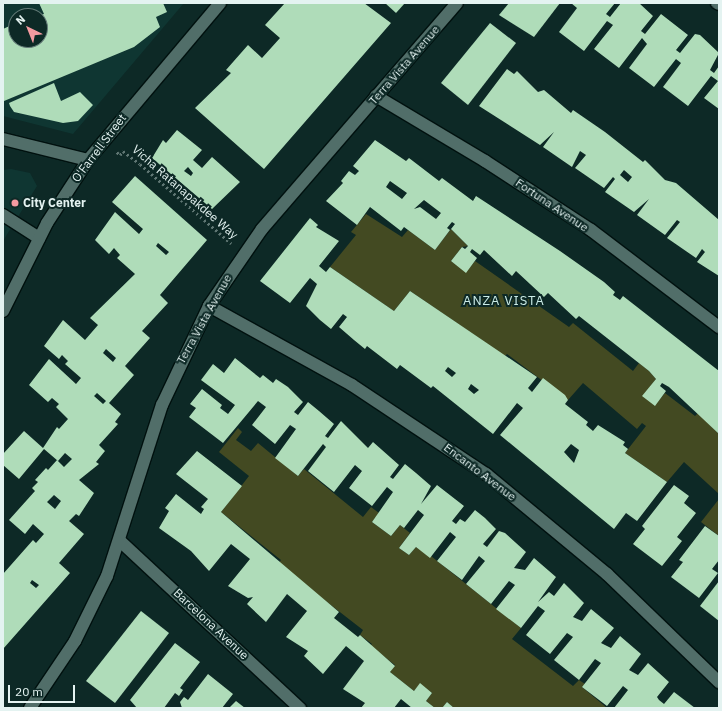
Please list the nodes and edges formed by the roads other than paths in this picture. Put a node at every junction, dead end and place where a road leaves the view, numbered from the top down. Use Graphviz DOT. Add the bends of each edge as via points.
graph roads {
  1 [pos="220,3"];
  2 [pos="457,3"];
  3 [pos="376,96"];
  4 [pos="3,139"];
  5 [pos="88,160"];
  6 [pos="3,215"];
  7 [pos="39,238"];
  8 [pos="209,306"];
  9 [pos="3,311"];
  10 [pos="719,327"];
  11 [pos="120,541"];
  12 [pos="719,682"];
  13 [pos="30,708"];
  14 [pos="300,708"];
  1 -- 5 [label="street, O'Farrell Street"];
  2 -- 3 [label="street, Terra Vista Avenue"];
  3 -- 8 [label="street, Terra Vista Avenue" via="243,254"];
  3 -- 10 [label="street, Fortuna Avenue" via="485,161 591,230"];
  4 -- 5 [label="street"];
  5 -- 7 [label="street, O'Farrell Street"];
  6 -- 7 [label="street"];
  7 -- 9 [label="street, O'Farrell Street"];
  8 -- 11 [label="street, Terra Vista Avenue" via="162,405"];
  8 -- 12 [label="street, Encanto Avenue" via="352,385 486,474 607,574"];
  11 -- 13 [label="street, Terra Vista Avenue" via="75,641"];
  11 -- 14 [label="street, Barcelona Avenue"];
}
